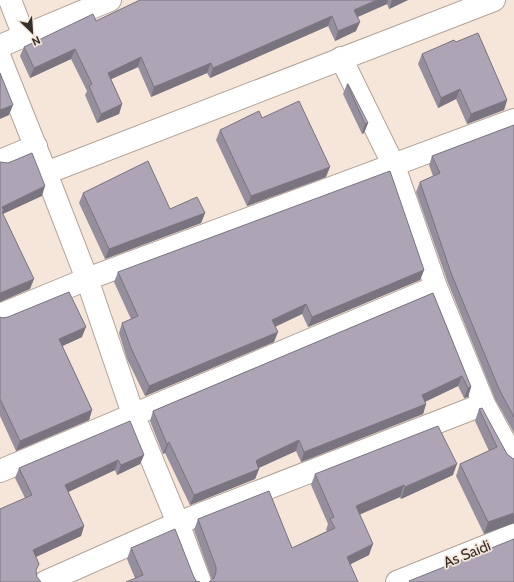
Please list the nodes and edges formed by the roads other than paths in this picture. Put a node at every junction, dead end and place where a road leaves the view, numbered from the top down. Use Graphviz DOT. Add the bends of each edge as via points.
graph roads {
  1 [pos="10,0"];
  2 [pos="110,0"];
  3 [pos="494,0"];
  4 [pos="24,36"];
  5 [pos="0,46"];
  6 [pos="0,58"];
  7 [pos="342,58"];
  8 [pos="514,120"];
  9 [pos="36,146"];
  10 [pos="0,161"];
  11 [pos="394,166"];
  12 [pos="46,173"];
  13 [pos="87,279"];
  14 [pos="436,287"];
  15 [pos="0,315"];
  16 [pos="484,404"];
  17 [pos="133,414"];
  18 [pos="514,459"];
  19 [pos="0,471"];
  20 [pos="178,523"];
  21 [pos="514,535"];
  22 [pos="45,582"];
  23 [pos="200,582"];
  24 [pos="397,582"];
  1 -- 4 [label="street"];
  2 -- 4 [label="street"];
  3 -- 7 [label="street"];
  4 -- 5 [label="street"];
  6 -- 9 [label="street"];
  7 -- 11 [label="street"];
  7 -- 12 [label="street"];
  8 -- 11 [label="street"];
  9 -- 10 [label="street"];
  9 -- 12 [label="street"];
  11 -- 13 [label="street"];
  11 -- 14 [label="street"];
  12 -- 13 [label="street"];
  13 -- 15 [label="street"];
  13 -- 17 [label="street"];
  14 -- 16 [label="street"];
  14 -- 17 [label="street"];
  16 -- 18 [label="street"];
  16 -- 20 [label="street"];
  17 -- 19 [label="street"];
  17 -- 20 [label="street"];
  20 -- 22 [label="street"];
  20 -- 23 [label="street"];
  21 -- 24 [label="street, As Saidi"];
}
